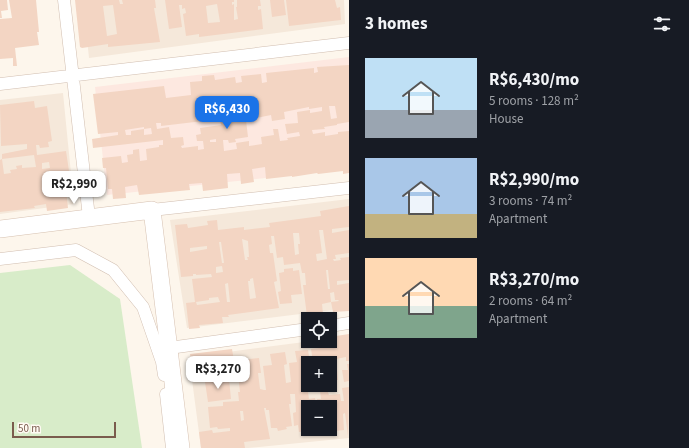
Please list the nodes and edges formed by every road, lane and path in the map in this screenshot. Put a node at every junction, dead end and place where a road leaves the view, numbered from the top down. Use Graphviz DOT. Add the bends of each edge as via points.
graph roads {
  1 [pos="64,0"];
  2 [pos="349,43"];
  3 [pos="74,75"];
  4 [pos="0,84"];
  5 [pos="349,188"];
  6 [pos="152,210"];
  7 [pos="90,217"];
  8 [pos="0,229"];
  9 [pos="0,259"];
  10 [pos="349,323"];
  11 [pos="337,325"];
  12 [pos="301,330"];
  13 [pos="169,348"];
  14 [pos="172,448"];
  15 [pos="181,448"];
  1 -- 3 [label="street"];
  2 -- 3 [label="street"];
  3 -- 4 [label="street"];
  3 -- 7 [label="street"];
  5 -- 6 [label="street"];
  6 -- 7 [label="street"];
  6 -- 13 [label="street"];
  7 -- 8 [label="street"];
  9 -- 14 [label="street" via="76,250 113,270 143,307 162,362"];
  10 -- 11 [label="street"];
  12 -- 13 [label="street"];
  13 -- 15 [label="street"];
}
